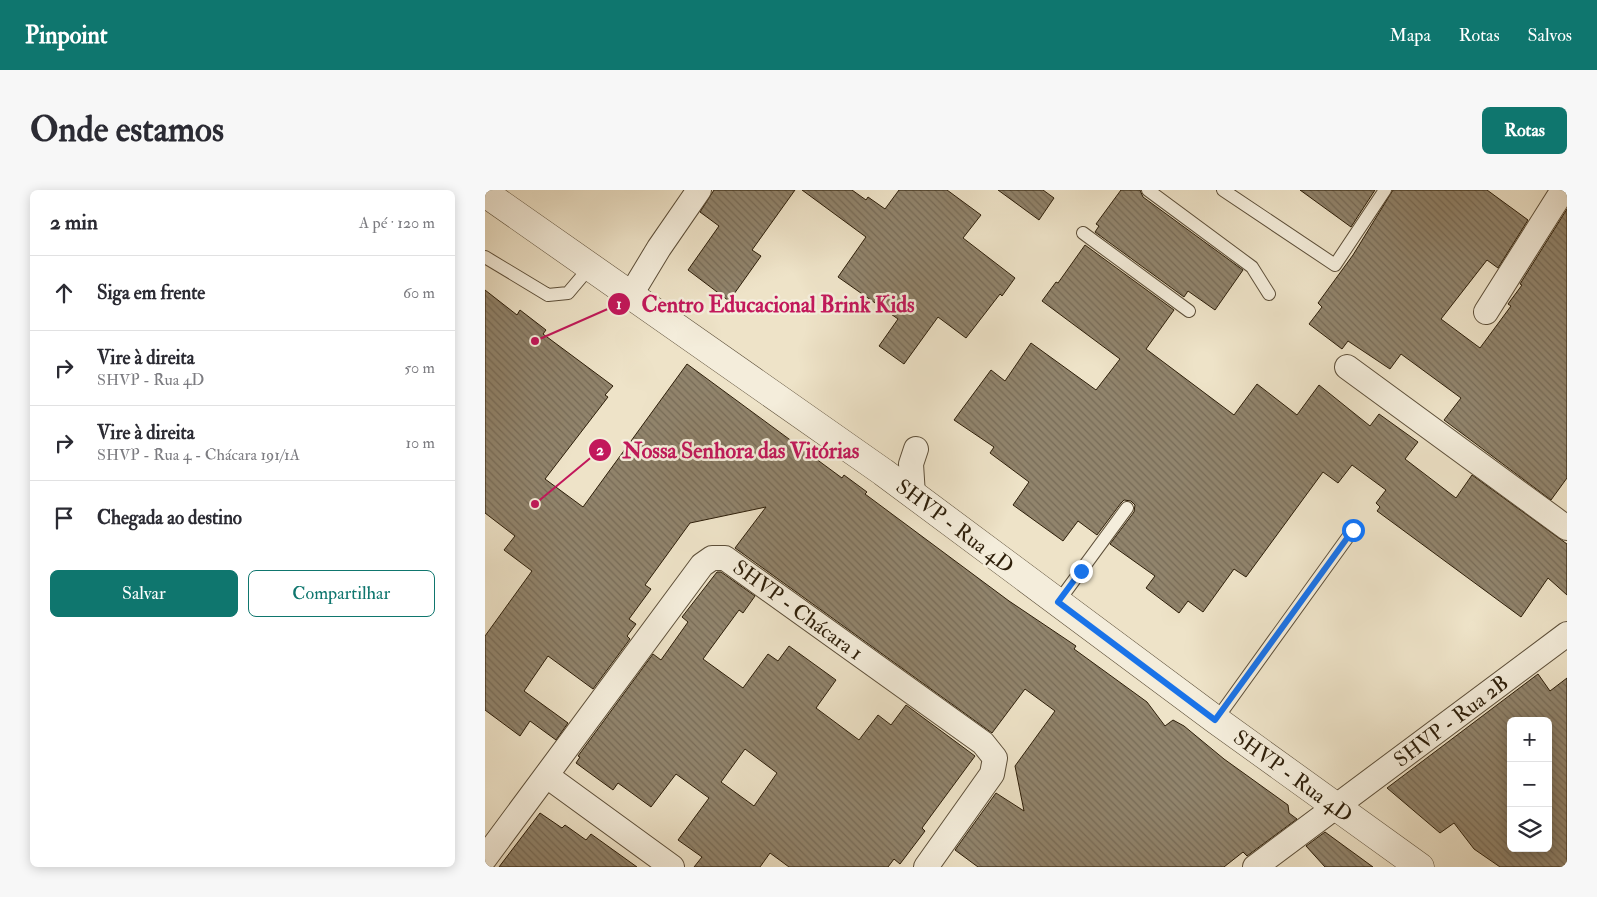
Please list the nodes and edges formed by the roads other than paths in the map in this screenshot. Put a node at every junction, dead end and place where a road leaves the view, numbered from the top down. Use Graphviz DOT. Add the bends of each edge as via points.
graph roads {
  1 [pos="699,190"];
  2 [pos="1148,190"];
  3 [pos="1223,190"];
  4 [pos="1385,190"];
  5 [pos="1563,190"];
  6 [pos="485,193"];
  7 [pos="1083,233"];
  8 [pos="485,257"];
  9 [pos="590,267"];
  10 [pos="1269,294"];
  11 [pos="630,296"];
  12 [pos="1189,311"];
  13 [pos="1486,312"];
  14 [pos="1347,367"];
  15 [pos="883,472"];
  16 [pos="913,495"];
  17 [pos="1127,508"];
  18 [pos="1567,528"];
  19 [pos="1353,530"];
  20 [pos="1058,602"];
  21 [pos="1567,634"];
  22 [pos="1215,720"];
  23 [pos="547,776"];
  24 [pos="1336,808"];
  25 [pos="485,858"];
  26 [pos="672,867"];
  27 [pos="926,867"];
  28 [pos="1255,867"];
  29 [pos="1420,867"];
  1 -- 11 [label="street"];
  2 -- 10 [label="lane" via="1252,268"];
  3 -- 4 [label="lane" via="1335,265"];
  5 -- 13 [label="street"];
  6 -- 9 [label="street, SHVP - Rua 4D"];
  7 -- 12 [label="lane"];
  8 -- 9 [label="lane" via="549,295 569,293"];
  9 -- 11 [label="street, SHVP - Rua 4D"];
  11 -- 15 [label="street, SHVP - Rua 4D"];
  14 -- 18 [label="street"];
  15 -- 16 [label="street, SHVP - Rua 4D"];
  15 -- 16 [label="street" via="905,461 916,449 911,464"];
  16 -- 20 [label="street, SHVP - Rua 4D"];
  17 -- 20 [label="lane"];
  19 -- 22 [label="lane"];
  20 -- 22 [label="street, SHVP - Rua 4D"];
  21 -- 24 [label="street, SHVP - Rua 2B"];
  22 -- 24 [label="street, SHVP - Rua 4D"];
  23 -- 25 [label="street, SHVP - Chácara 1"];
  23 -- 26 [label="street"];
  23 -- 27 [label="street, SHVP - Chácara 1" via="702,565 712,558 725,558 983,743 995,758 992,774"];
  24 -- 28 [label="street"];
  24 -- 29 [label="street, SHVP - Rua 4D"];
}
